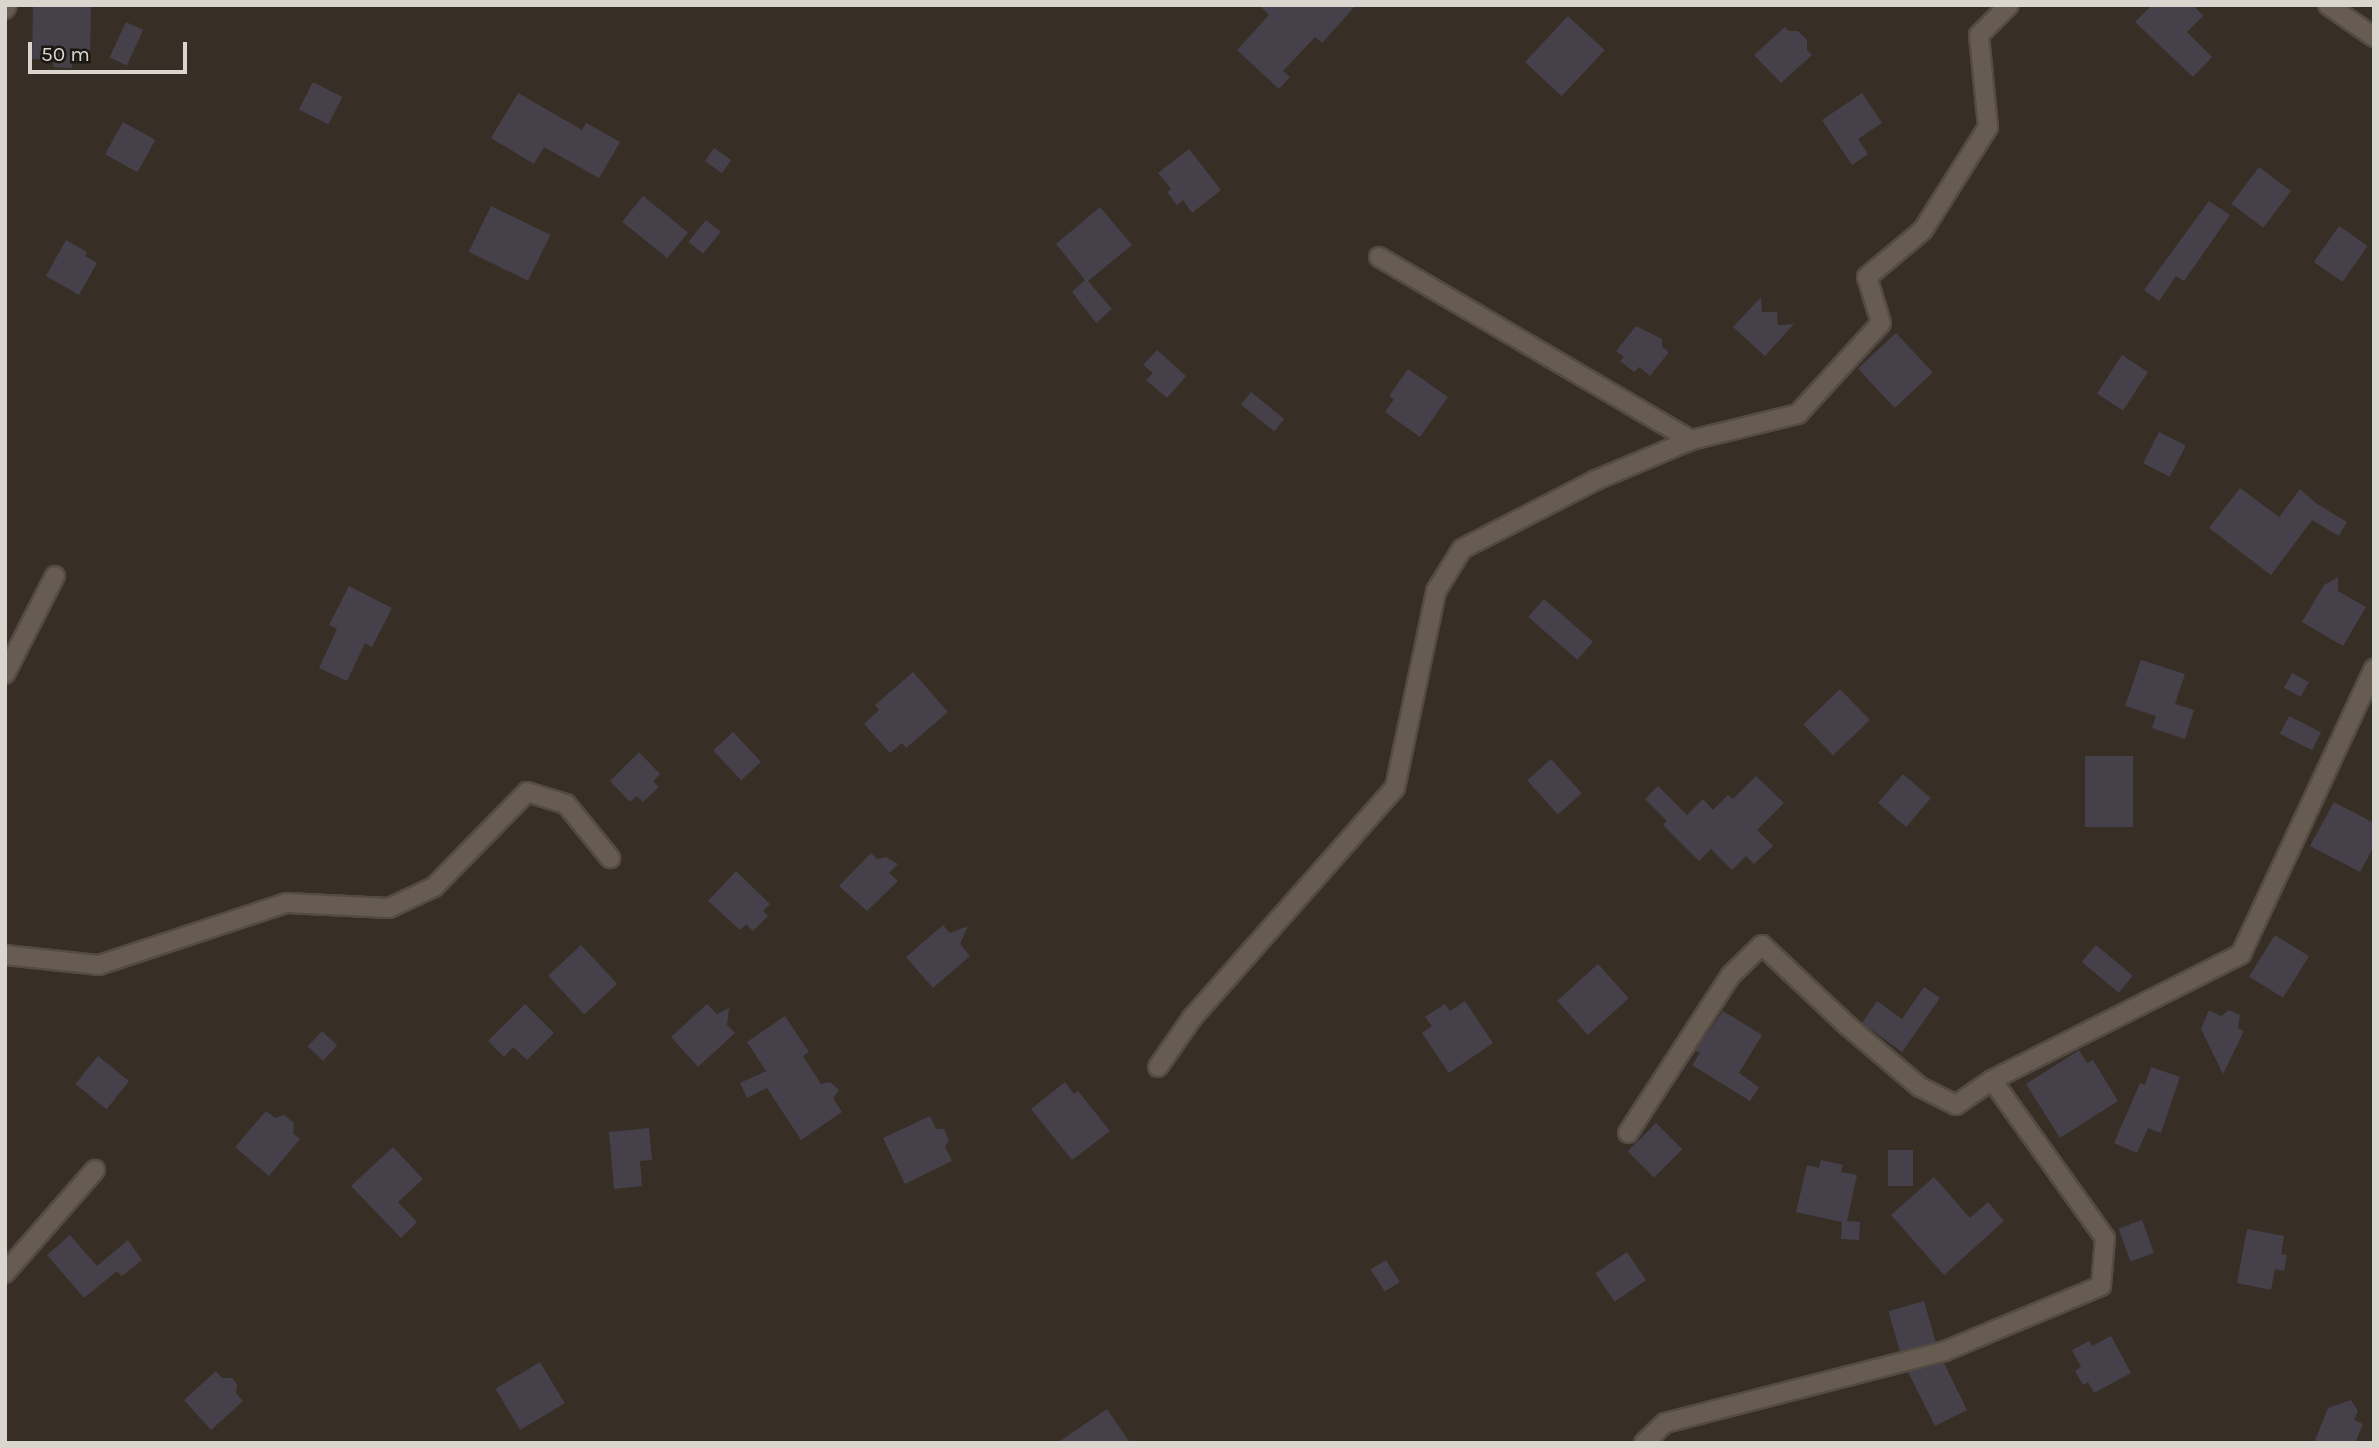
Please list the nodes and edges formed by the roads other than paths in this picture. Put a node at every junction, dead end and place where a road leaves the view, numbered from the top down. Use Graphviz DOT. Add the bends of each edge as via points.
graph roads {
  1 [pos="2009,5"];
  2 [pos="2328,5"];
  3 [pos="2374,37"];
  4 [pos="1379,257"];
  5 [pos="1691,440"];
  6 [pos="55,576"];
  7 [pos="2374,669"];
  8 [pos="5,674"];
  9 [pos="610,858"];
  10 [pos="5,955"];
  11 [pos="1158,1067"];
  12 [pos="1992,1080"];
  13 [pos="1628,1133"];
  14 [pos="94,1170"];
  15 [pos="5,1273"];
  16 [pos="1644,1443"];
  1 -- 5 [label="street" via="1979,35 1988,127 1923,230 1867,277 1881,323 1798,414"];
  2 -- 3 [label="street"];
  4 -- 5 [label="street"];
  5 -- 11 [label="street" via="1595,480 1462,549 1436,591 1395,788 1192,1018"];
  6 -- 8 [label="street"];
  7 -- 12 [label="street" via="2241,954"];
  9 -- 10 [label="street" via="566,804 527,792 434,887 389,908 287,903 99,965"];
  12 -- 13 [label="street" via="1956,1105 1920,1087 1762,945 1731,975"];
  12 -- 16 [label="street" via="2105,1238 2101,1286 1945,1351 1665,1423"];
  14 -- 15 [label="street"];
}
